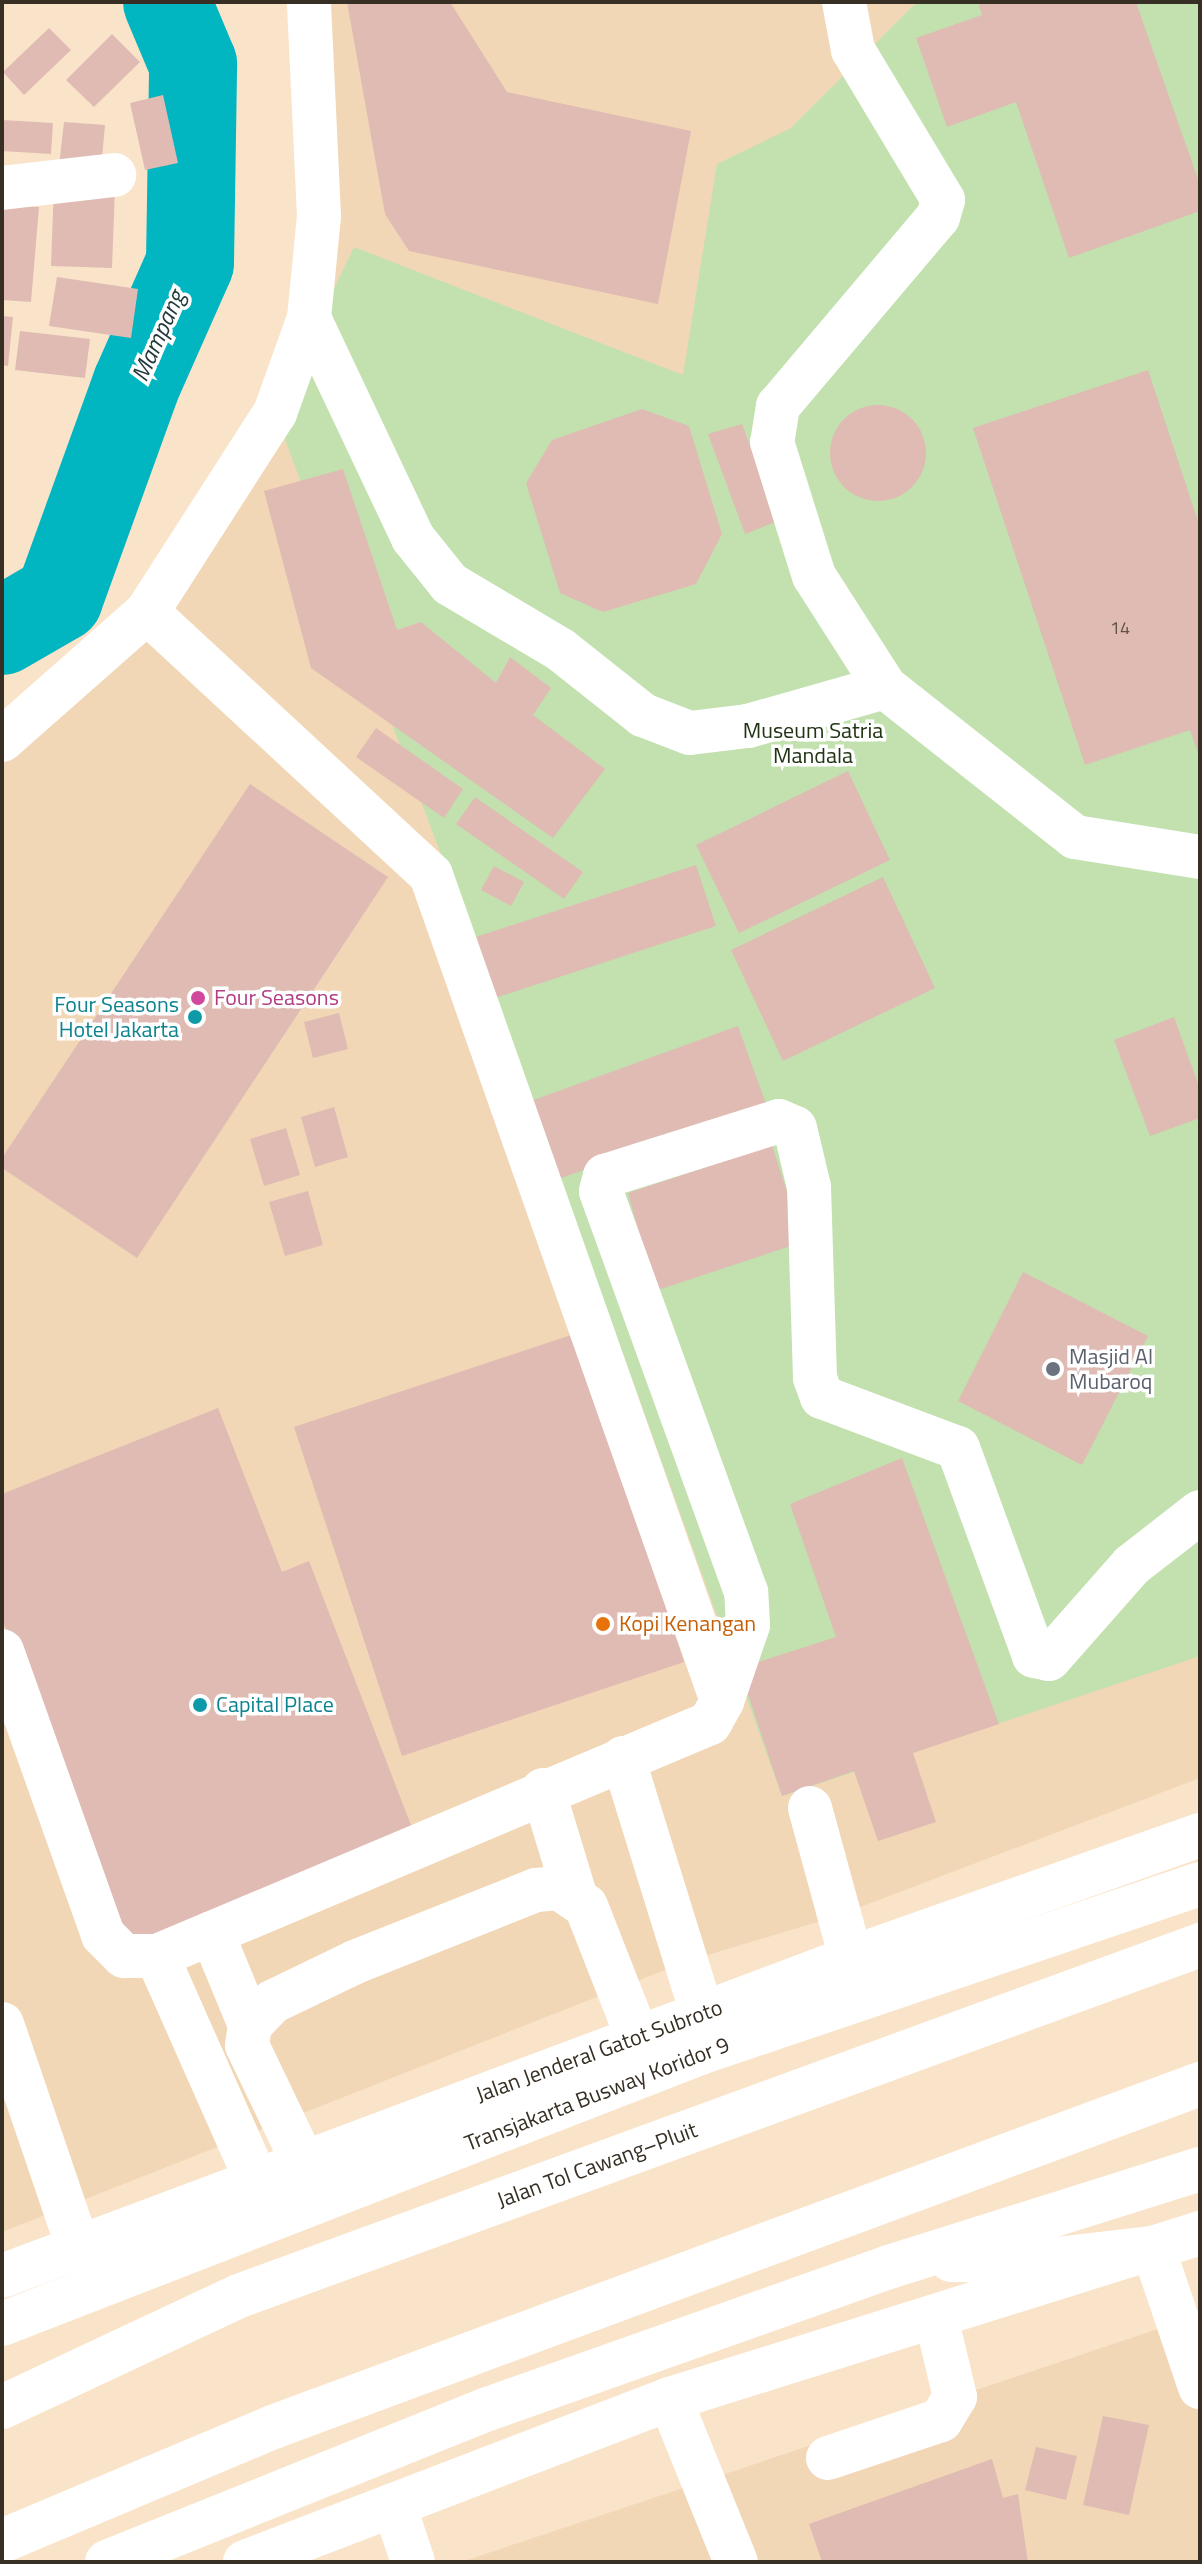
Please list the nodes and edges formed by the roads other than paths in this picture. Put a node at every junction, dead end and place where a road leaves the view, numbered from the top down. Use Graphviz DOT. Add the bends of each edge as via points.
graph roads {
  1 [pos="309,2"];
  2 [pos="844,2"];
  3 [pos="114,175"];
  4 [pos="2,188"];
  5 [pos="309,318"];
  6 [pos="147,612"];
  7 [pos="885,687"];
  8 [pos="2,740"];
  9 [pos="1200,857"];
  10 [pos="1200,1512"];
  11 [pos="2,1651"];
  12 [pos="722,1701"];
  13 [pos="623,1758"];
  14 [pos="543,1790"];
  15 [pos="810,1808"];
  16 [pos="1200,1835"];
  17 [pos="1200,1884"];
  18 [pos="575,1895"];
  19 [pos="212,1933"];
  20 [pos="1200,1945"];
  21 [pos="157,1956"];
  22 [pos="851,1958"];
  23 [pos="702,2013"];
  24 [pos="2,2024"];
  25 [pos="250,2025"];
  26 [pos="637,2036"];
  27 [pos="1200,2084"];
  28 [pos="302,2160"];
  29 [pos="1200,2169"];
  30 [pos="255,2177"];
  31 [pos="1200,2233"];
  32 [pos="78,2247"];
  33 [pos="1153,2248"];
  34 [pos="889,2267"];
  35 [pos="2,2276"];
  36 [pos="936,2317"];
  37 [pos="2,2324"];
  38 [pos="1200,2387"];
  39 [pos="670,2399"];
  40 [pos="2,2407"];
  41 [pos="828,2458"];
  42 [pos="394,2505"];
  43 [pos="2,2541"];
  44 [pos="107,2562"];
  45 [pos="245,2562"];
  46 [pos="413,2562"];
  47 [pos="736,2562"];
  1 -- 5 [label="main road" via="319,216"];
  2 -- 7 [label="main road" via="853,50 943,200 938,217 778,406 772,442 814,576"];
  3 -- 4 [label="main road"];
  5 -- 6 [label="main road" via="275,413"];
  5 -- 7 [label="main road" via="413,538 450,584 561,650 643,715 704,732"];
  6 -- 8 [label="main road"];
  6 -- 12 [label="main road" via="431,875"];
  7 -- 9 [label="main road" via="1075,837"];
  10 -- 12 [label="main road" via="1132,1565 1049,1659 1034,1656 958,1448 822,1397 815,1378 809,1187 795,1128 779,1121 605,1176 601,1191 746,1592 748,1625"];
  11 -- 21 [label="main road" via="103,1935 124,1956"];
  12 -- 13 [label="main road" via="710,1723"];
  13 -- 14 [label="main road"];
  13 -- 23 [label="main road"];
  14 -- 18 [label="main road"];
  14 -- 19 [label="main road"];
  15 -- 22 [label="main road"];
  16 -- 22 [label="main road, Jalan Jenderal Gatot Subroto"];
  17 -- 37 [label="main road, Transjakarta Busway Koridor 9" via="700,2053"];
  18 -- 25 [label="main road" via="536,1890 396,1945 272,2002"];
  18 -- 26 [label="main road"];
  19 -- 21 [label="main road"];
  19 -- 25 [label="main road"];
  20 -- 40 [label="main road, Jalan Tol Cawang–Pluit" via="239,2296"];
  21 -- 30 [label="main road"];
  22 -- 23 [label="main road, Jalan Jenderal Gatot Subroto"];
  23 -- 26 [label="main road, Jalan Jenderal Gatot Subroto"];
  24 -- 32 [label="main road"];
  25 -- 28 [label="main road" via="247,2045"];
  26 -- 28 [label="main road, Jalan Jenderal Gatot Subroto"];
  27 -- 43 [label="main road" via="287,2422"];
  28 -- 30 [label="main road, Jalan Jenderal Gatot Subroto"];
  29 -- 34 [label="main road"];
  30 -- 32 [label="main road, Jalan Jenderal Gatot Subroto"];
  31 -- 33 [label="main road"];
  32 -- 35 [label="main road, Jalan Jenderal Gatot Subroto"];
  33 -- 34 [label="main road"];
  33 -- 36 [label="main road"];
  33 -- 38 [label="main road"];
  34 -- 44 [label="main road" via="488,2409"];
  36 -- 39 [label="main road"];
  36 -- 41 [label="main road" via="955,2397 941,2420"];
  39 -- 42 [label="main road"];
  39 -- 47 [label="main road"];
  42 -- 45 [label="main road"];
  42 -- 46 [label="main road"];
}
